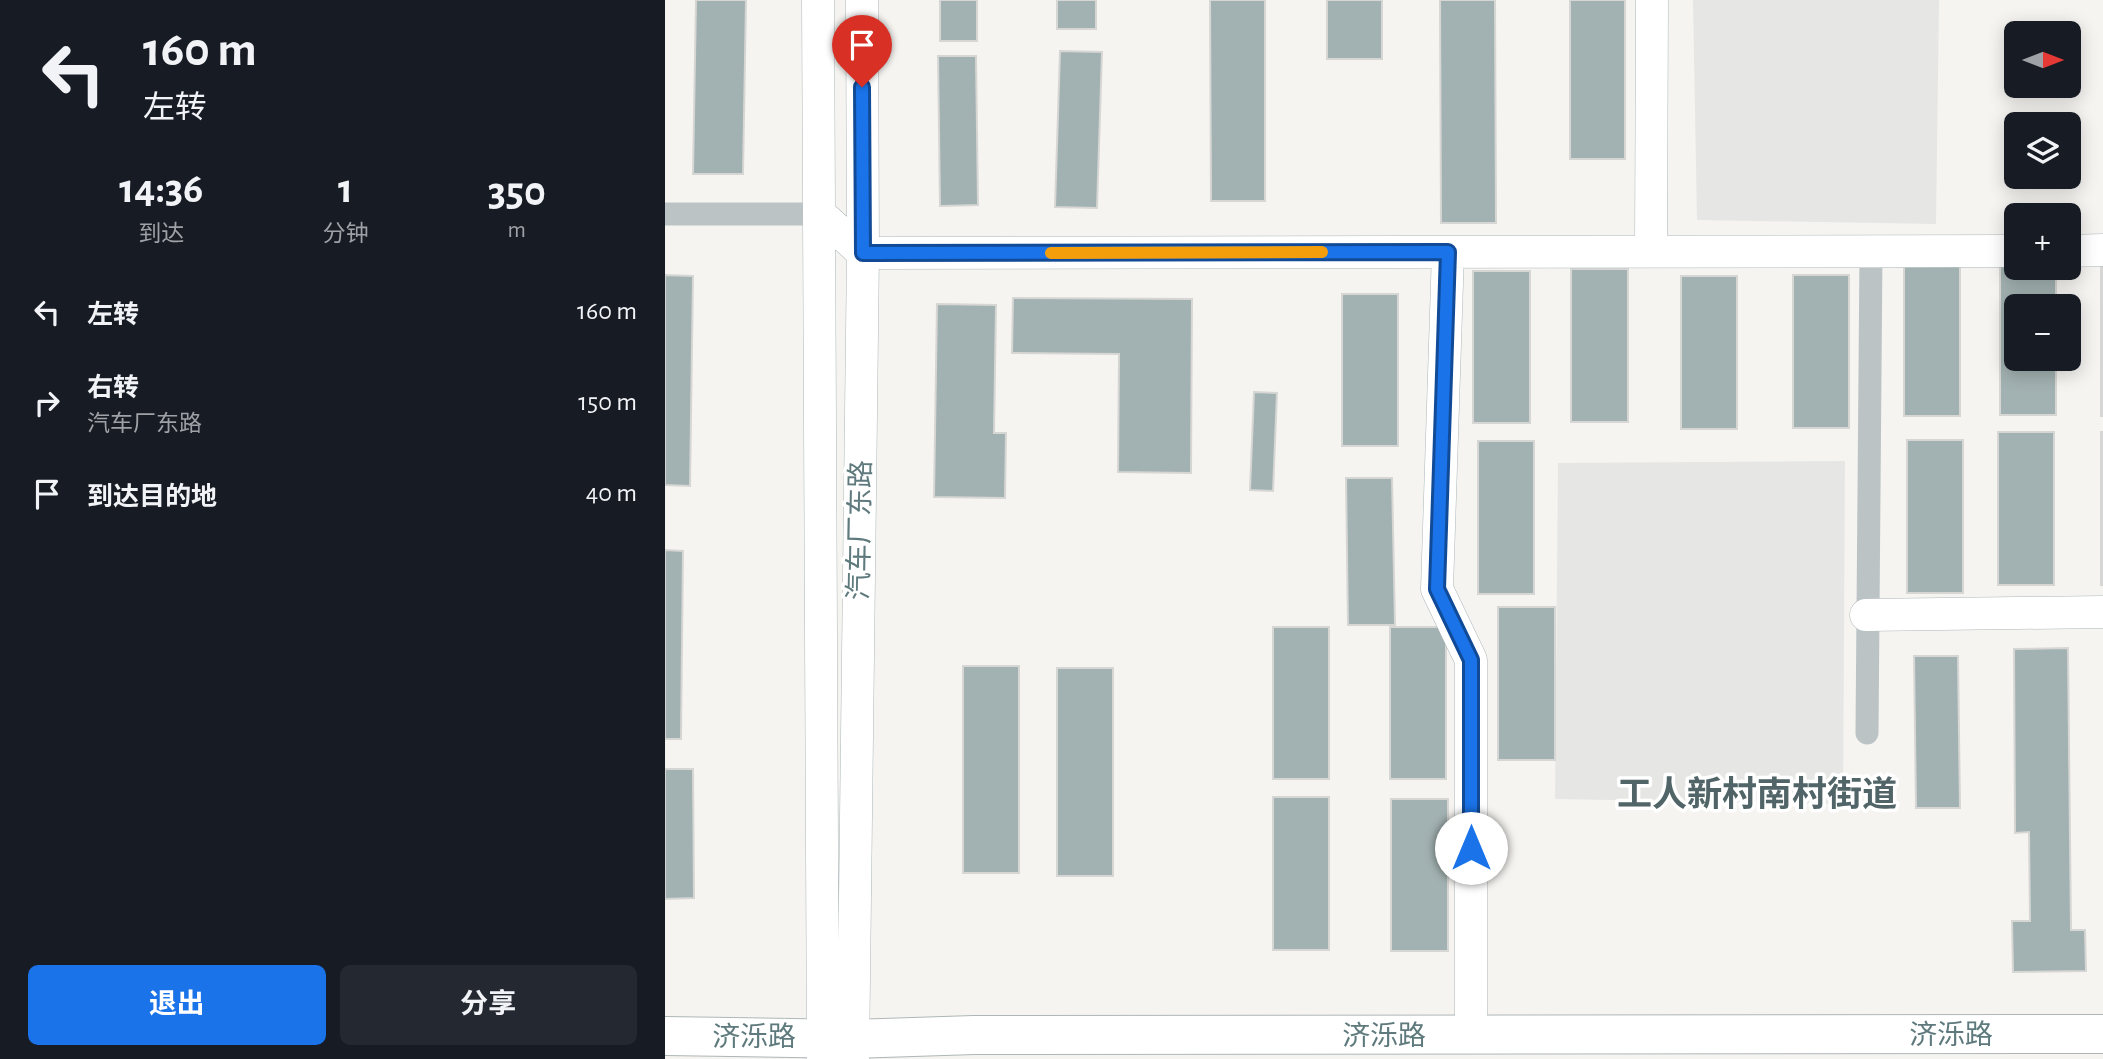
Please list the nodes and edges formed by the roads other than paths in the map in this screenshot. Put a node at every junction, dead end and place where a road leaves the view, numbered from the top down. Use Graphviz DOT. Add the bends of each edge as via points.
graph roads {
  1 [pos="818,0"];
  2 [pos="862,0"];
  3 [pos="1652,0"];
  4 [pos="665,214"];
  5 [pos="820,214"];
  6 [pos="2103,250"];
  7 [pos="1651,251"];
  8 [pos="1871,251"];
  9 [pos="2004,251"];
  10 [pos="2081,251"];
  11 [pos="1448,252"];
  12 [pos="863,253"];
  13 [pos="2103,612"];
  14 [pos="1866,615"];
  15 [pos="1867,733"];
  16 [pos="2103,1034"];
  17 [pos="1471,1035"];
  18 [pos="665,1036"];
  19 [pos="838,1048"];
  1 -- 5 [label="street, 汽车厂东路"];
  2 -- 12 [label="street, 汽车厂东路"];
  3 -- 7 [label="street"];
  4 -- 5 [label="street"];
  5 -- 12 [label="street"];
  5 -- 19 [label="street, 汽车厂东路"];
  6 -- 10 [label="street"];
  7 -- 8 [label="street"];
  7 -- 11 [label="street"];
  8 -- 9 [label="street"];
  8 -- 14 [label="street"];
  11 -- 12 [label="street"];
  11 -- 17 [label="street" via="1437,589 1471,660"];
  12 -- 19 [label="street, 汽车厂东路"];
  13 -- 14 [label="street"];
  14 -- 15 [label="street"];
  16 -- 17 [label="highway, 济泺路"];
  17 -- 19 [label="highway, 济泺路"];
  18 -- 19 [label="highway, 济泺路"];
}
